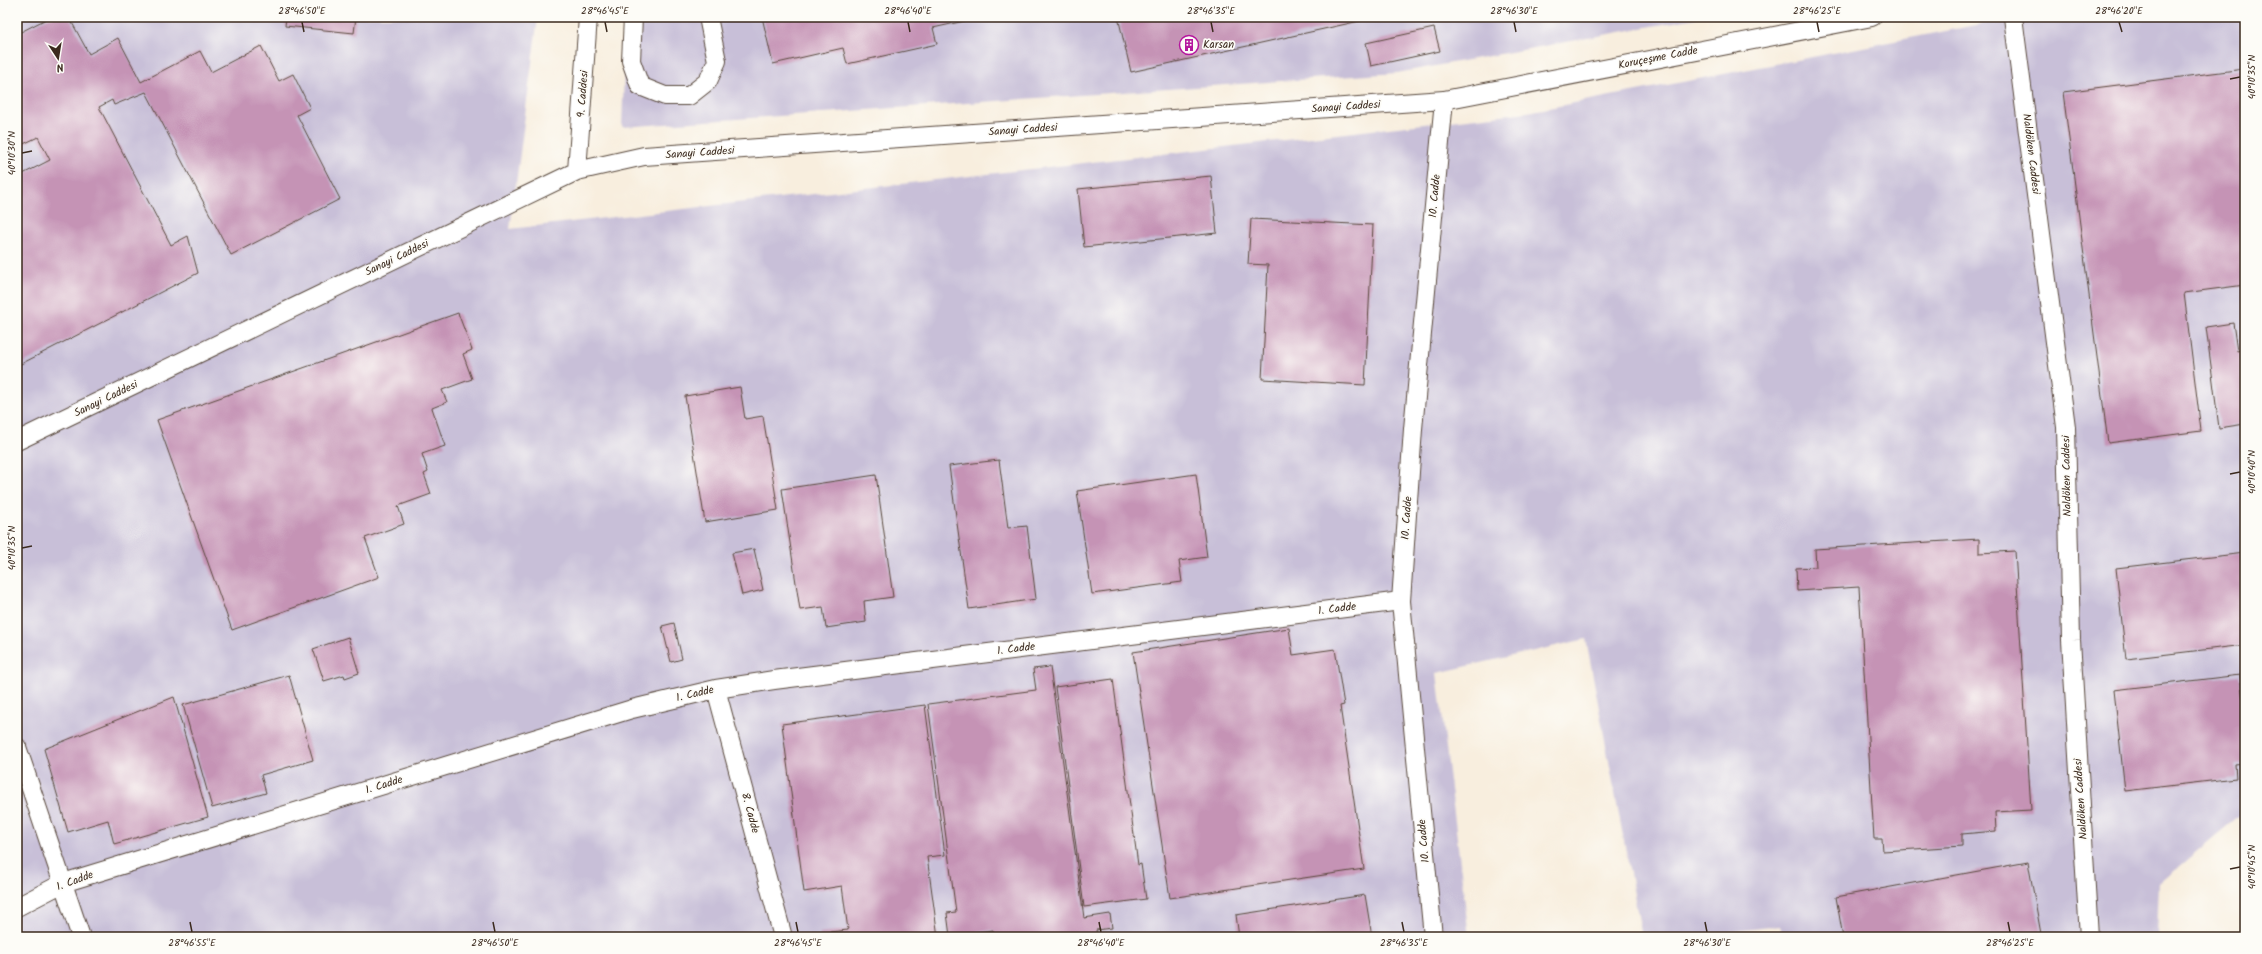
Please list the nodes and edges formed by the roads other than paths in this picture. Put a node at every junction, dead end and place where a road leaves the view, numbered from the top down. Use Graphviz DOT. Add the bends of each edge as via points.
graph roads {
  1 [pos="588,17"];
  2 [pos="633,17"];
  3 [pos="708,17"];
  4 [pos="1872,17"];
  5 [pos="2013,17"];
  6 [pos="1444,100"];
  7 [pos="577,171"];
  8 [pos="17,441"];
  9 [pos="1401,601"];
  10 [pos="716,689"];
  11 [pos="17,747"];
  12 [pos="63,883"];
  13 [pos="17,907"];
  14 [pos="81,937"];
  15 [pos="783,937"];
  16 [pos="1433,937"];
  17 [pos="2089,937"];
  1 -- 7 [label="street, 9. Caddesi"];
  2 -- 3 [label="street" via="631,61 640,86 665,96 689,96 708,81 717,61"];
  4 -- 6 [label="street, Koruçeşme Cadde"];
  5 -- 17 [label="street, Naldöken Caddesi" via="2066,427 2071,640"];
  6 -- 7 [label="street, Sanayi Caddesi" via="644,156"];
  6 -- 9 [label="street, 10. Cadde" via="1413,430"];
  7 -- 8 [label="street, Sanayi Caddesi"];
  9 -- 10 [label="street, 1. Cadde"];
  9 -- 16 [label="street, 10. Cadde"];
  10 -- 12 [label="street, 1. Cadde" via="632,709"];
  10 -- 15 [label="street, 8. Cadde"];
  11 -- 12 [label="street"];
  12 -- 13 [label="street, 1. Cadde"];
  12 -- 14 [label="street"];
}
